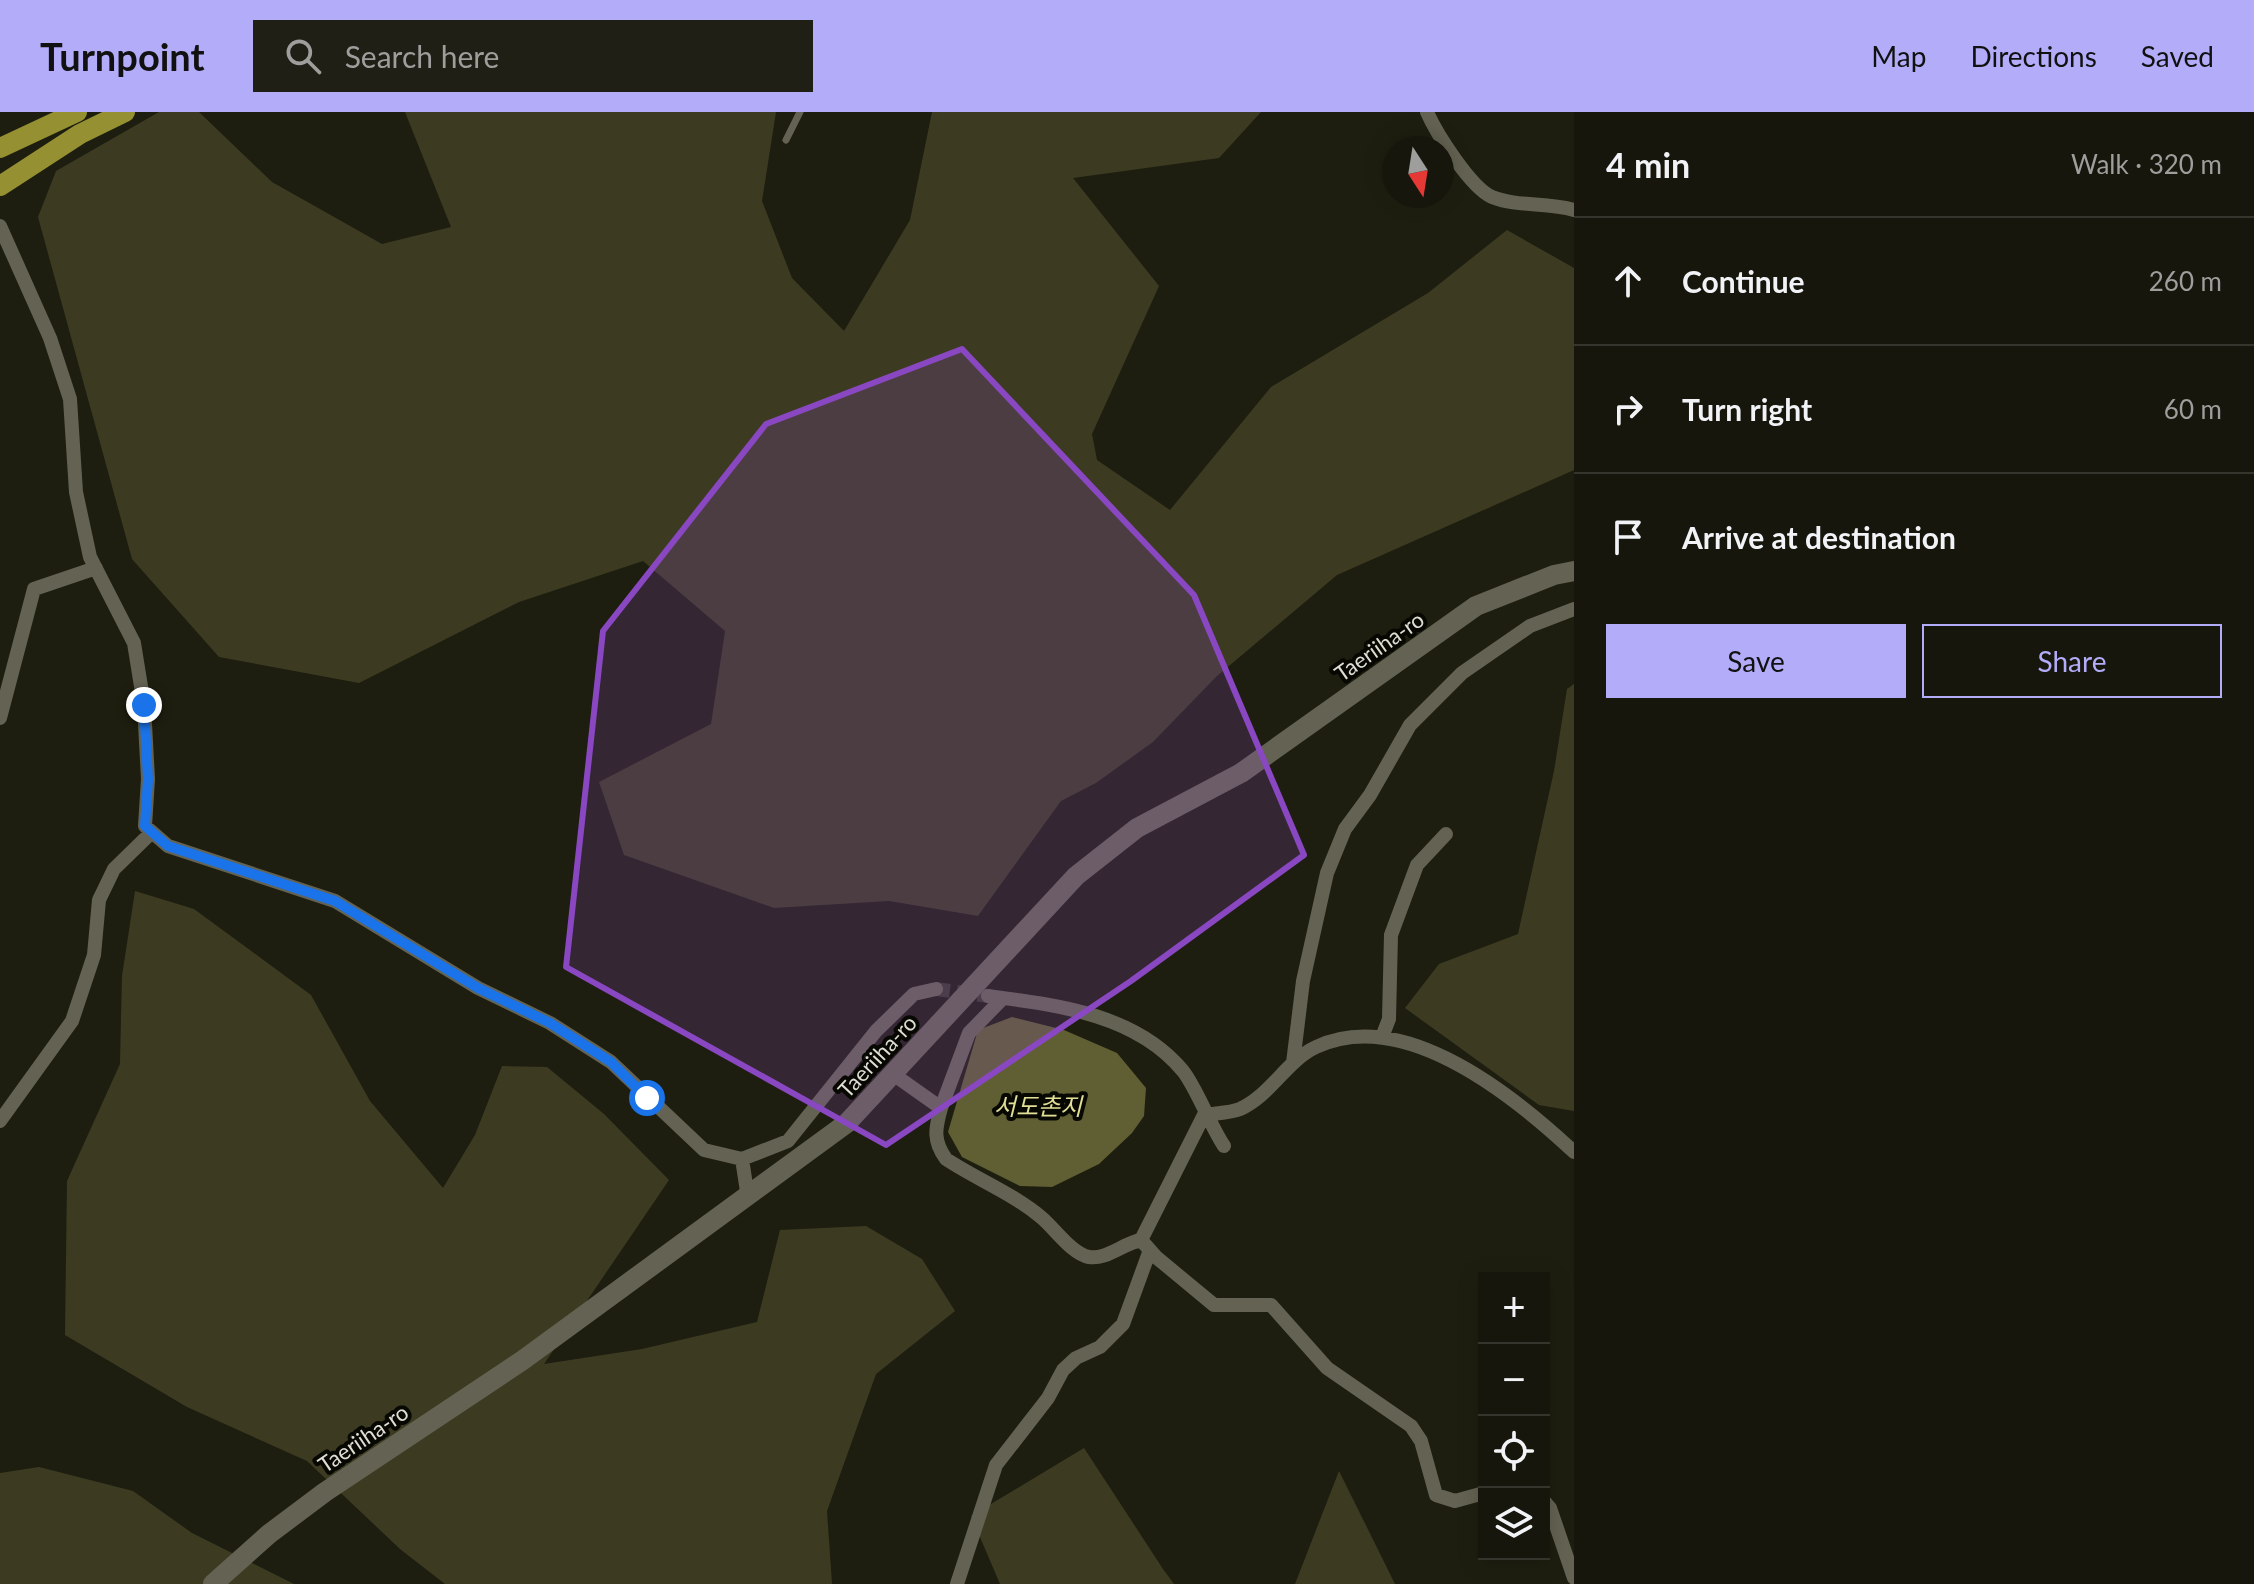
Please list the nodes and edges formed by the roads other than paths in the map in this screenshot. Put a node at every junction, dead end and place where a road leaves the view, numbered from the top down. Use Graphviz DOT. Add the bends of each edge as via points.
graph roads {
  1 [pos="77,112"];
  2 [pos="125,112"];
  3 [pos="800,112"];
  4 [pos="1427,112"];
  5 [pos="786,140"];
  6 [pos="0,148"];
  7 [pos="0,186"];
  8 [pos="1574,210"];
  9 [pos="0,226"];
  10 [pos="96,568"];
  11 [pos="1574,571"];
  12 [pos="1574,609"];
  13 [pos="0,718"];
  14 [pos="152,832"];
  15 [pos="1446,834"];
  16 [pos="936,989"];
  17 [pos="1382,1037"];
  18 [pos="1293,1063"];
  19 [pos="900,1079"];
  20 [pos="941,1108"];
  21 [pos="1204,1115"];
  22 [pos="0,1121"];
  23 [pos="1224,1146"];
  24 [pos="1574,1152"];
  25 [pos="742,1159"];
  26 [pos="748,1198"];
  27 [pos="1146,1245"];
  28 [pos="1478,1495"];
  29 [pos="1550,1508"];
  30 [pos="1574,1578"];
  31 [pos="213,1584"];
  32 [pos="957,1584"];
  1 -- 6 [label="main road"];
  2 -- 7 [label="main road"];
  3 -- 5 [label="lane"];
  4 -- 8 [label="street" via="1481,190 1494,198"];
  9 -- 10 [label="street" via="50,338 70,399 76,492"];
  10 -- 13 [label="street" via="34,589"];
  10 -- 14 [label="street" via="134,643 147,764 143,812"];
  11 -- 26 [label="main road, Taeriiha-ro" via="1476,606 1241,773 1137,828 1076,876 847,1123"];
  12 -- 18 [label="street" via="1530,626 1462,673 1410,725 1345,829 1327,873 1303,981"];
  14 -- 22 [label="street" via="114,869 99,900 94,955 72,1021"];
  14 -- 25 [label="street" via="168,846 335,901 611,1062 704,1150"];
  15 -- 17 [label="street" via="1417,865 1391,935 1389,1019"];
  16 -- 25 [label="street" via="914,994 876,1031 788,1141"];
  17 -- 18 [label="street" via="1351,1037 1316,1047"];
  17 -- 24 [label="street" via="1459,1065 1522,1105"];
  18 -- 21 [label="street" via="1239,1110"];
  19 -- 20 [label="street"];
  20 -- 21 [label="street" via="969,1033 996,997 1098,1015 1158,1045 1185,1074"];
  20 -- 27 [label="street" via="936,1145 946,1159 1039,1215 1082,1255 1106,1255 1124,1243"];
  21 -- 23 [label="street"];
  21 -- 27 [label="street"];
  25 -- 26 [label="street"];
  26 -- 31 [label="main road, Taeriiha-ro" via="523,1360 325,1492"];
  27 -- 28 [label="street" via="1214,1305 1271,1305 1327,1368 1411,1426 1421,1441 1436,1495 1455,1501"];
  27 -- 32 [label="street" via="1123,1324 1100,1347 1063,1370 996,1465"];
  29 -- 30 [label="street"];
}
